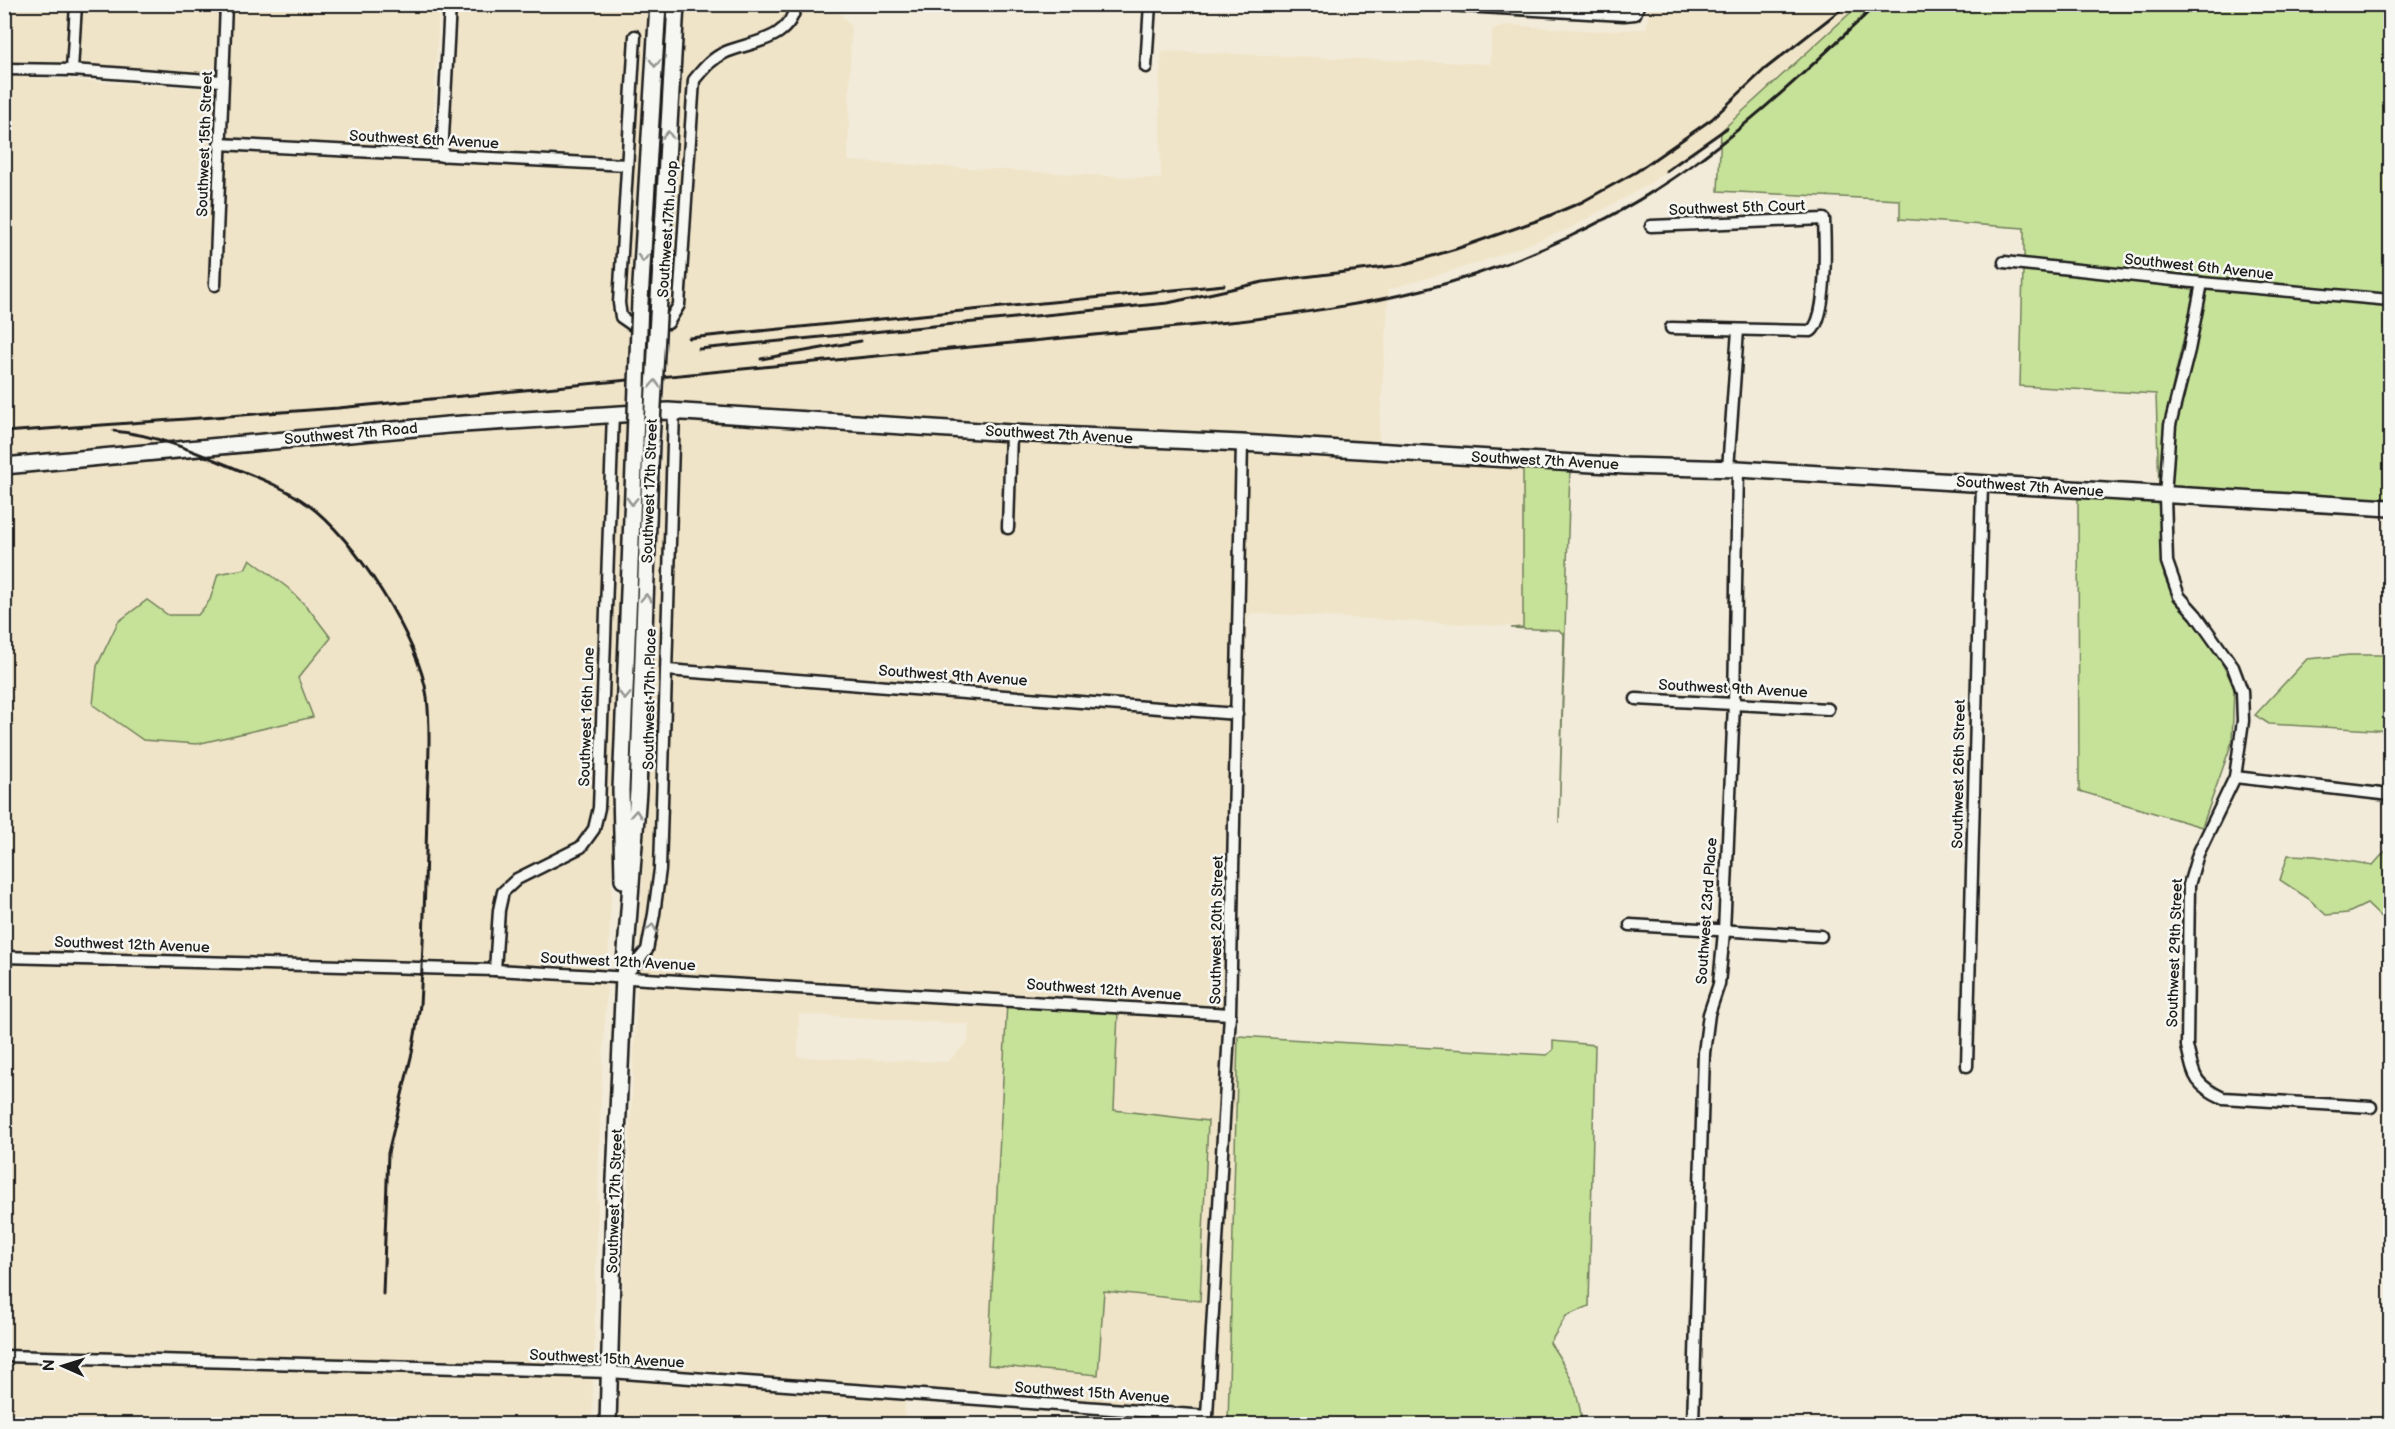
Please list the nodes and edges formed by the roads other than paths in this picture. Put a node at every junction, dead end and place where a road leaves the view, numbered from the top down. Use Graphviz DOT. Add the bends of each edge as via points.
graph roads {
  1 [pos="76,4"];
  2 [pos="226,4"];
  3 [pos="450,4"];
  4 [pos="658,4"];
  5 [pos="676,4"];
  6 [pos="795,4"];
  7 [pos="1150,4"];
  8 [pos="1429,4"];
  9 [pos="1637,9"];
  10 [pos="635,36"];
  11 [pos="1146,67"];
  12 [pos="4,69"];
  13 [pos="72,70"];
  14 [pos="222,81"];
  15 [pos="219,144"];
  16 [pos="442,156"];
  17 [pos="627,165"];
  18 [pos="1651,226"];
  19 [pos="2004,262"];
  20 [pos="2202,283"];
  21 [pos="214,285"];
  22 [pos="2391,300"];
  23 [pos="1671,328"];
  24 [pos="1738,330"];
  25 [pos="674,411"];
  26 [pos="613,413"];
  27 [pos="699,414"];
  28 [pos="1011,433"];
  29 [pos="1242,444"];
  30 [pos="4,466"];
  31 [pos="1733,469"];
  32 [pos="1982,484"];
  33 [pos="2165,496"];
  34 [pos="2391,508"];
  35 [pos="1008,528"];
  36 [pos="667,670"];
  37 [pos="1636,699"];
  38 [pos="1734,704"];
  39 [pos="1828,709"];
  40 [pos="1238,714"];
  41 [pos="2235,777"];
  42 [pos="2391,795"];
  43 [pos="1629,925"];
  44 [pos="1724,932"];
  45 [pos="1821,936"];
  46 [pos="4,957"];
  47 [pos="495,970"];
  48 [pos="624,977"];
  49 [pos="1230,1014"];
  50 [pos="1967,1066"];
  51 [pos="2372,1107"];
  52 [pos="4,1356"];
  53 [pos="610,1372"];
  54 [pos="1207,1416"];
  55 [pos="608,1425"];
  56 [pos="1693,1425"];
  1 -- 13 [label="street"];
  2 -- 14 [label="street, Southwest 15th Street"];
  3 -- 16 [label="street"];
  4 -- 48 [label="main road, Southwest 17th Street, one-way, bridge" via="640,301 621,790"];
  48 -- 5 [label="main road, Southwest 17th Street, one-way, bridge" via="638,791 651,442"];
  6 -- 17 [label="street, Southwest 17th Loop" via="785,26 769,39 726,52 708,63 694,80 679,305 668,323 634,326 621,317"];
  7 -- 11 [label="street"];
  8 -- 9 [label="street"];
  10 -- 17 [label="street, Southwest 17th Loop"];
  12 -- 13 [label="street"];
  13 -- 14 [label="street"];
  14 -- 15 [label="street, Southwest 15th Street"];
  15 -- 16 [label="street, Southwest 6th Avenue"];
  15 -- 21 [label="street, Southwest 15th Street"];
  16 -- 17 [label="street, Southwest 6th Avenue"];
  18 -- 24 [label="street, Southwest 5th Court" via="1824,219 1826,257 1817,326 1811,331"];
  19 -- 20 [label="street, Southwest 6th Avenue"];
  20 -- 22 [label="street, Southwest 6th Avenue"];
  20 -- 33 [label="street, Southwest 29th Street" via="2170,425"];
  23 -- 24 [label="street"];
  24 -- 31 [label="street, Southwest 23rd Place"];
  25 -- 26 [label="main road, Southwest 7th Road"];
  25 -- 27 [label="main road, Southwest 7th Road"];
  25 -- 36 [label="street, Southwest 17th Place"];
  26 -- 30 [label="main road, Southwest 7th Road"];
  26 -- 47 [label="street, Southwest 16th Lane" via="599,808 594,829 581,847 516,879 503,892"];
  27 -- 28 [label="main road, Southwest 7th Avenue"];
  28 -- 29 [label="main road, Southwest 7th Avenue"];
  28 -- 35 [label="street"];
  29 -- 31 [label="main road, Southwest 7th Avenue"];
  29 -- 40 [label="street, Southwest 20th Street"];
  31 -- 32 [label="main road, Southwest 7th Avenue"];
  31 -- 38 [label="street, Southwest 23rd Place"];
  32 -- 33 [label="main road, Southwest 7th Avenue"];
  32 -- 50 [label="street, Southwest 26th Street"];
  33 -- 34 [label="main road, Southwest 7th Avenue"];
  33 -- 41 [label="street, Southwest 29th Street" via="2167,562 2179,596 2233,667 2242,691 2243,721"];
  36 -- 40 [label="street, Southwest 9th Avenue"];
  48 -- 36 [label="street, Southwest 17th Place, one-way" via="647,950 654,914 660,869"];
  37 -- 38 [label="street, Southwest 9th Avenue"];
  38 -- 39 [label="street, Southwest 9th Avenue"];
  38 -- 44 [label="street, Southwest 23rd Place"];
  40 -- 49 [label="street, Southwest 20th Street"];
  41 -- 42 [label="street"];
  41 -- 51 [label="street, Southwest 29th Street" via="2198,854 2189,885 2187,1046 2193,1071 2202,1088 2223,1098"];
  43 -- 44 [label="street"];
  44 -- 45 [label="street"];
  44 -- 56 [label="street, Southwest 23rd Place" via="1719,984 1709,1014 1704,1053"];
  46 -- 47 [label="street, Southwest 12th Avenue"];
  47 -- 48 [label="street, Southwest 12th Avenue"];
  48 -- 49 [label="street, Southwest 12th Avenue"];
  48 -- 53 [label="main road, Southwest 17th Street"];
  49 -- 54 [label="street, Southwest 20th Street"];
  52 -- 53 [label="street, Southwest 15th Avenue"];
  53 -- 54 [label="street, Southwest 15th Avenue"];
  53 -- 55 [label="main road, Southwest 17th Street"];
}
